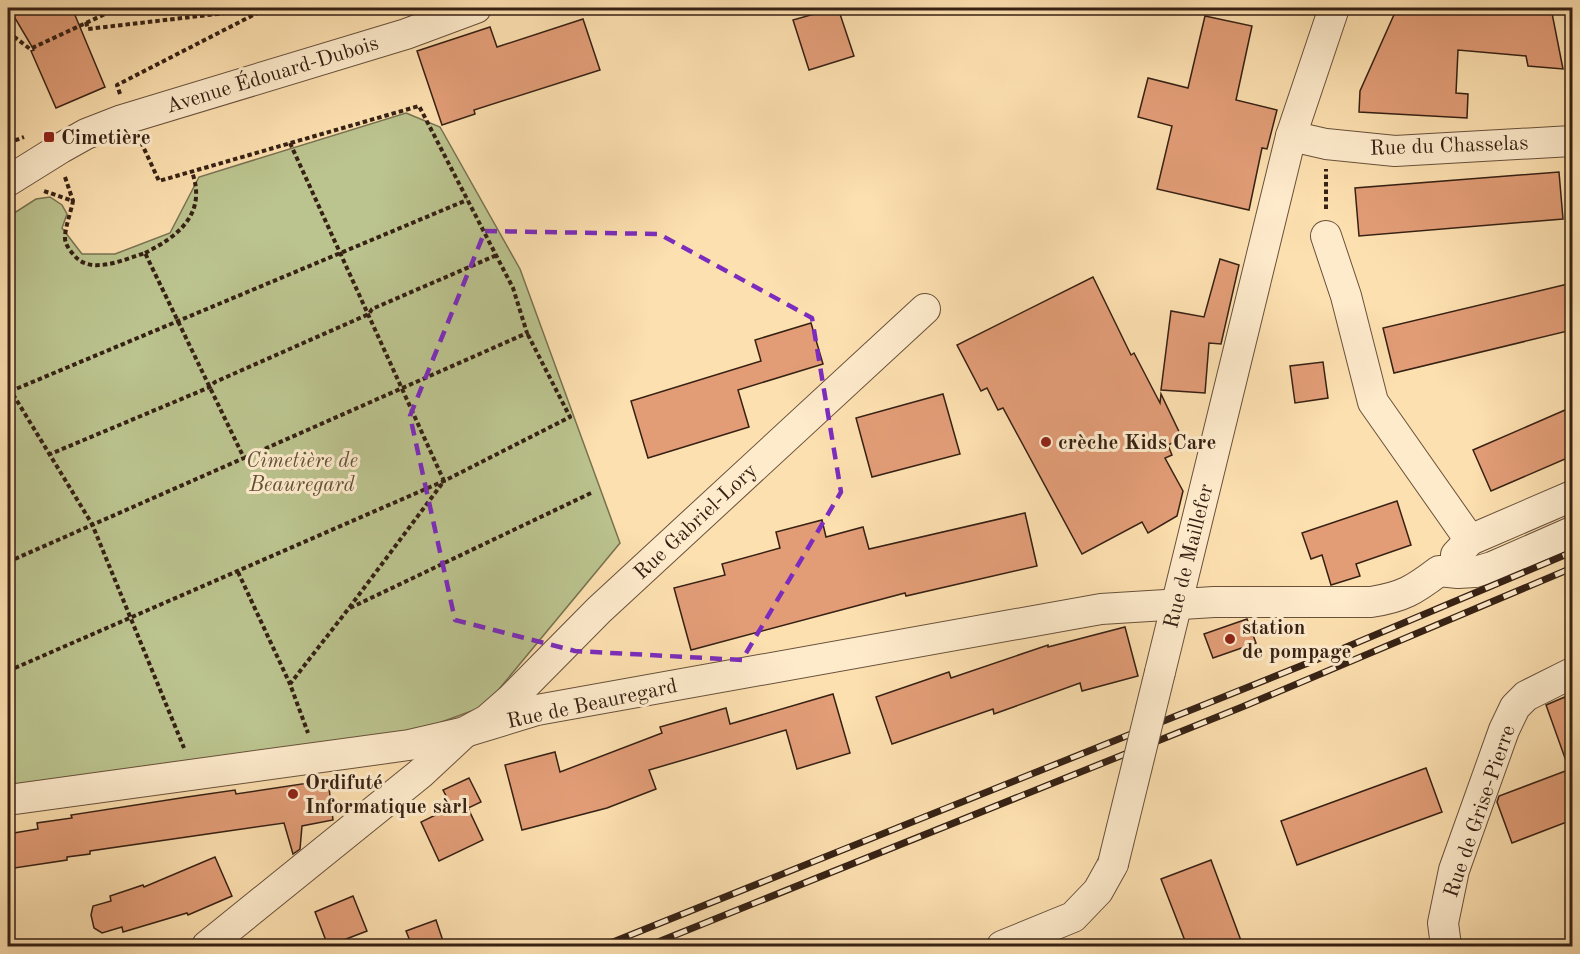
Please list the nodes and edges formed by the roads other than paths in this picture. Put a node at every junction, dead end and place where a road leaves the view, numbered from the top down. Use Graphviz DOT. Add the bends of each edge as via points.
graph roads {
  1 [pos="476,8"];
  2 [pos="1334,8"];
  3 [pos="1291,136"];
  4 [pos="1572,141"];
  5 [pos="20,184"];
  6 [pos="1326,236"];
  7 [pos="925,309"];
  8 [pos="1572,496"];
  9 [pos="1572,532"];
  10 [pos="1470,540"];
  11 [pos="1439,571"];
  12 [pos="1176,606"];
  13 [pos="1572,672"];
  14 [pos="465,732"];
  15 [pos="8,800"];
  16 [pos="207,946"];
  17 [pos="1002,946"];
  18 [pos="1446,946"];
  1 -- 5 [label="street, Avenue Édouard-Dubois" via="406,34 122,120 86,134"];
  2 -- 3 [label="street, Rue de Maillefer"];
  3 -- 4 [label="street, Rue du Chasselas" via="1395,151"];
  3 -- 12 [label="street, Rue de Maillefer"];
  6 -- 10 [label="street" via="1373,402"];
  7 -- 14 [label="street, Rue Gabriel-Lory" via="599,610 511,699 488,720"];
  8 -- 10 [label="street"];
  9 -- 11 [label="street" via="1475,572"];
  10 -- 11 [label="street"];
  11 -- 12 [label="street, Rue de Beauregard" via="1415,590 1394,599"];
  12 -- 14 [label="street, Rue de Beauregard" via="1089,611 537,710"];
  12 -- 17 [label="street, Rue de Maillefer, bridge" via="1113,864 1098,891 1073,917"];
  13 -- 18 [label="street, Rue de Grise-Pierre" via="1526,696 1515,707 1504,730 1454,870 1443,922"];
  14 -- 15 [label="street, Rue de Beauregard" via="409,745"];
  14 -- 16 [label="street" via="411,781"];
}
